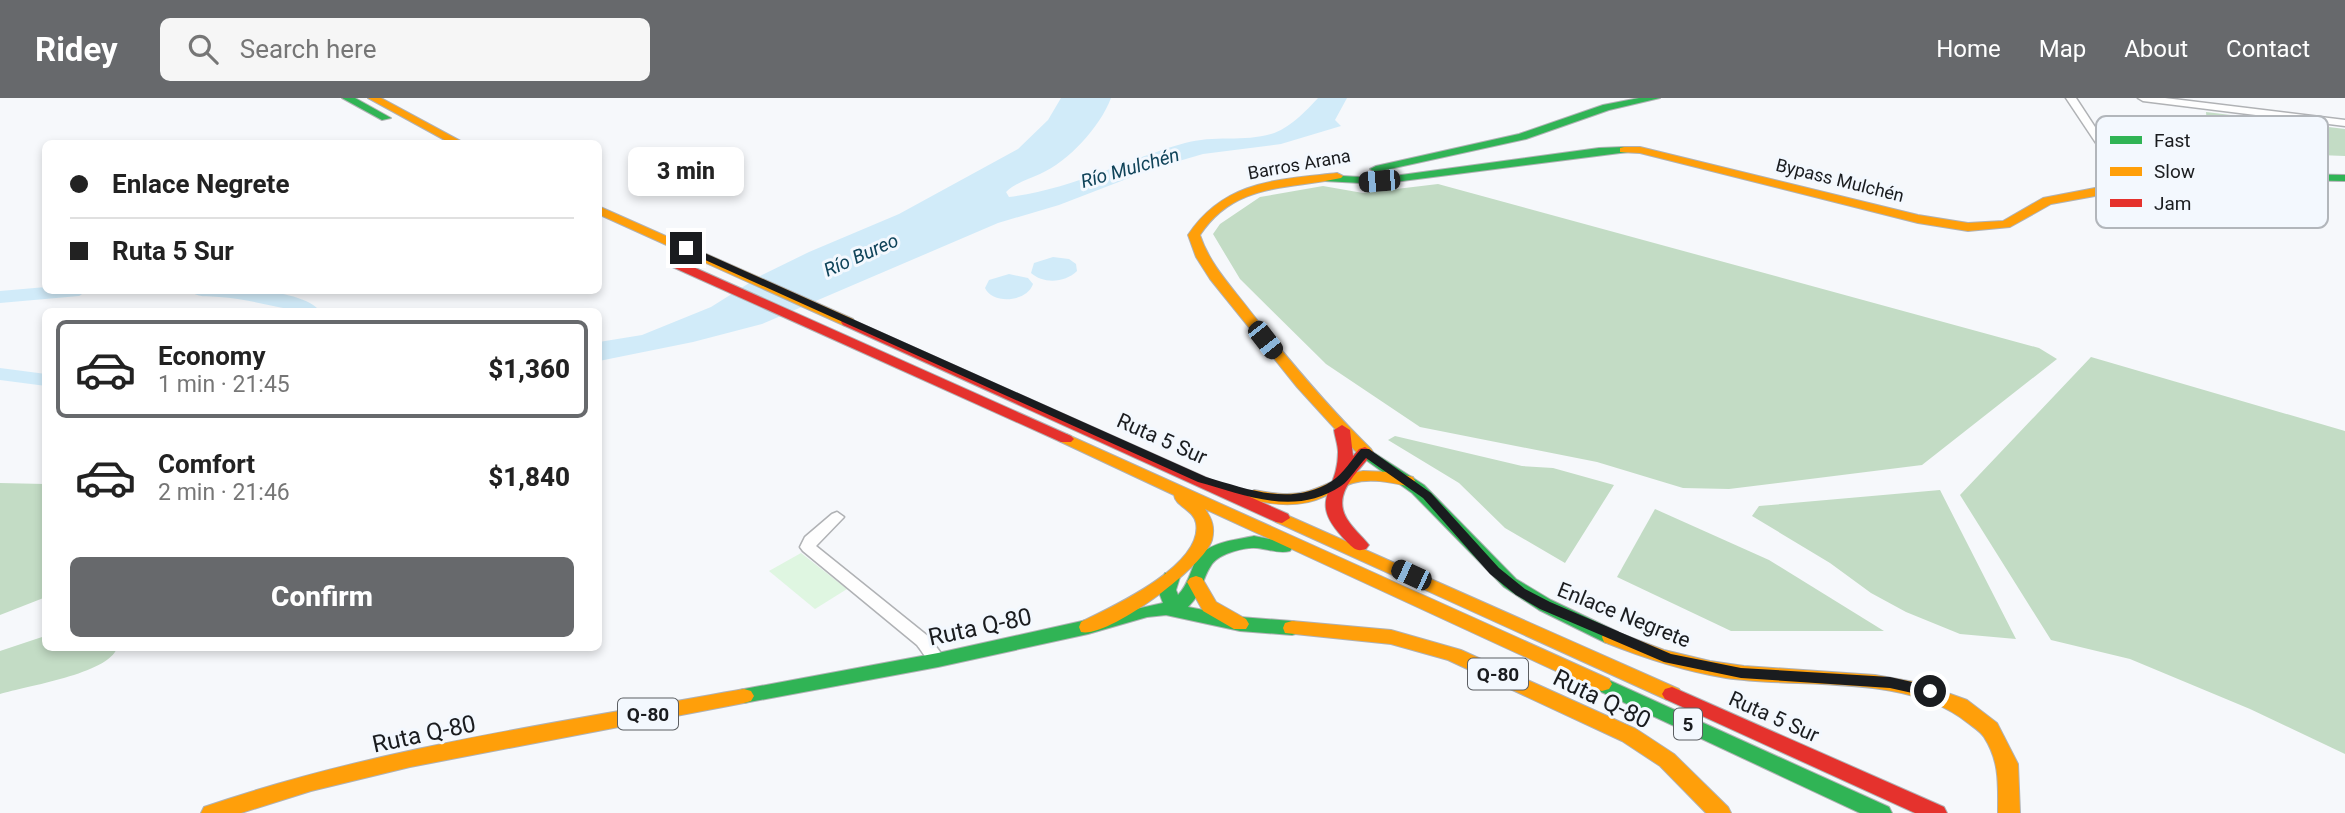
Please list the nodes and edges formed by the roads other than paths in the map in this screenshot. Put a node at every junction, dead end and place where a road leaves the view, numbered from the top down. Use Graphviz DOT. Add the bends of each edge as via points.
graph roads {
  1 [pos="348,98"];
  2 [pos="373,98"];
  3 [pos="1655,98"];
  4 [pos="2071,98"];
  5 [pos="2143,98"];
  6 [pos="2294,116"];
  7 [pos="2096,136"];
  8 [pos="425,140"];
  9 [pos="453,140"];
  10 [pos="1325,178"];
  11 [pos="2096,192"];
  12 [pos="602,211"];
  13 [pos="666,259"];
  14 [pos="1342,430"];
  15 [pos="1365,452"];
  16 [pos="1202,480"];
  17 [pos="1407,481"];
  18 [pos="1338,483"];
  19 [pos="1167,484"];
  20 [pos="837,517"];
  21 [pos="1325,557"];
  22 [pos="1387,564"];
  23 [pos="1171,576"];
  24 [pos="1196,582"];
  25 [pos="1174,610"];
  26 [pos="1240,624"];
  27 [pos="1088,627"];
  28 [pos="938,660"];
  29 [pos="2010,811"];
  30 [pos="212,813"];
  31 [pos="1720,813"];
  32 [pos="1881,813"];
  33 [pos="1936,813"];
  1 -- 8 [label="main road"];
  2 -- 9 [label="main road"];
  3 -- 10 [label="main road, Barros Arana" via="1607,107 1522,137"];
  4 -- 7 [label="street"];
  5 -- 6 [label="street"];
  10 -- 11 [label="main road, Bypass Mulchén" via="1379,181 1640,150 1918,219 1976,227 2006,223 2047,201"];
  10 -- 14 [label="main road, Barros Arana" via="1268,186 1234,197 1210,212 1194,235 1218,279"];
  12 -- 16 [label="main road, Ruta 5 Sur / 5"];
  13 -- 19 [label="main road, Ruta 5 Sur / 5"];
  14 -- 15 [label="main road, Barros Arana"];
  14 -- 18 [label="main road" via="1346,453"];
  15 -- 17 [label="main road, Enlace Negrete"];
  15 -- 18 [label="main road"];
  16 -- 18 [label="main road" via="1287,499 1317,494"];
  16 -- 22 [label="main road, Ruta 5 Sur / 5"];
  17 -- 18 [label="main road" via="1376,475"];
  17 -- 29 [label="main road, Enlace Negrete" via="1427,496 1510,584 1545,606 1638,646 1716,669 1890,683 1930,691 1955,702 1977,717 2001,744 2013,776"];
  18 -- 22 [label="main road" via="1330,500 1335,519 1353,540"];
  19 -- 21 [label="main road, Ruta 5 Sur / 5"];
  19 -- 23 [label="main road" via="1200,515 1206,535 1197,554"];
  20 -- 28 [label="street" via="808,547 923,641"];
  21 -- 24 [label="main road" via="1264,542 1236,544 1205,561"];
  21 -- 32 [label="main road, Ruta 5 Sur / 5"];
  22 -- 33 [label="main road, Ruta 5 Sur / 5"];
  23 -- 25 [label="main road" via="1167,590"];
  23 -- 27 [label="main road"];
  24 -- 25 [label="main road"];
  24 -- 26 [label="main road" via="1209,606"];
  25 -- 26 [label="main road, Ruta Q-80 / Q-80"];
  25 -- 27 [label="main road, Ruta Q-80 / Q-80" via="1147,611"];
  26 -- 31 [label="main road, Ruta Q-80 / Q-80" via="1391,637 1454,655 1629,735 1667,760"];
  27 -- 28 [label="main road, Ruta Q-80 / Q-80"];
  28 -- 30 [label="main road, Ruta Q-80 / Q-80" via="410,759"];
}
